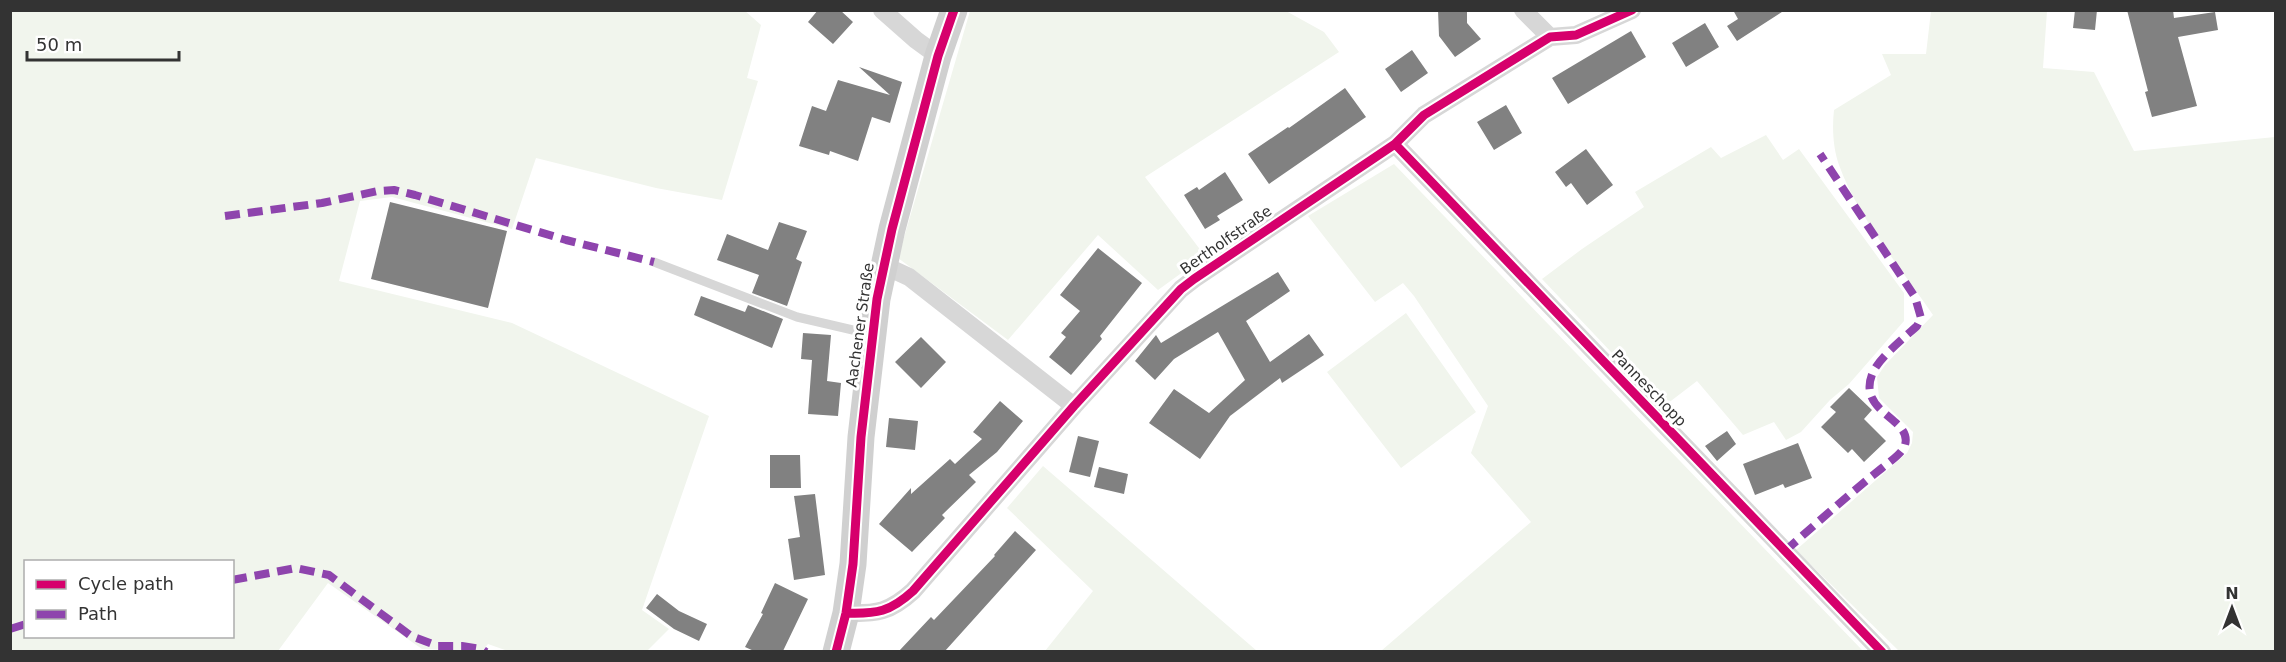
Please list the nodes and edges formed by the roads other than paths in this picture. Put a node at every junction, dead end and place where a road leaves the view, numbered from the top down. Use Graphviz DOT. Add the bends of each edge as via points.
graph roads {
  1 [pos="882,10"];
  2 [pos="954,10"];
  3 [pos="1524,10"];
  4 [pos="1632,10"];
  5 [pos="1550,37"];
  6 [pos="938,56"];
  7 [pos="1395,144"];
  8 [pos="654,262"];
  9 [pos="883,265"];
  10 [pos="872,334"];
  11 [pos="1074,406"];
  12 [pos="846,613"];
  13 [pos="836,651"];
  14 [pos="1882,651"];
  1 -- 6 [label="street"];
  2 -- 6 [label="street, Aachener Straße"];
  3 -- 5 [label="street"];
  4 -- 5 [label="street, Bertholfstraße" via="1576,35"];
  5 -- 7 [label="street, Bertholfstraße" via="1424,115"];
  6 -- 9 [label="street, Aachener Straße"];
  7 -- 11 [label="street, Bertholfstraße" via="1194,279"];
  7 -- 14 [label="street, Panneschopp"];
  8 -- 10 [label="lane" via="797,317"];
  9 -- 10 [label="street, Aachener Straße"];
  9 -- 11 [label="street" via="909,277"];
  10 -- 12 [label="street, Aachener Straße"];
  11 -- 12 [label="street, Bertholfstraße" via="898,605 880,612"];
  12 -- 13 [label="street, Aachener Straße"];
}
